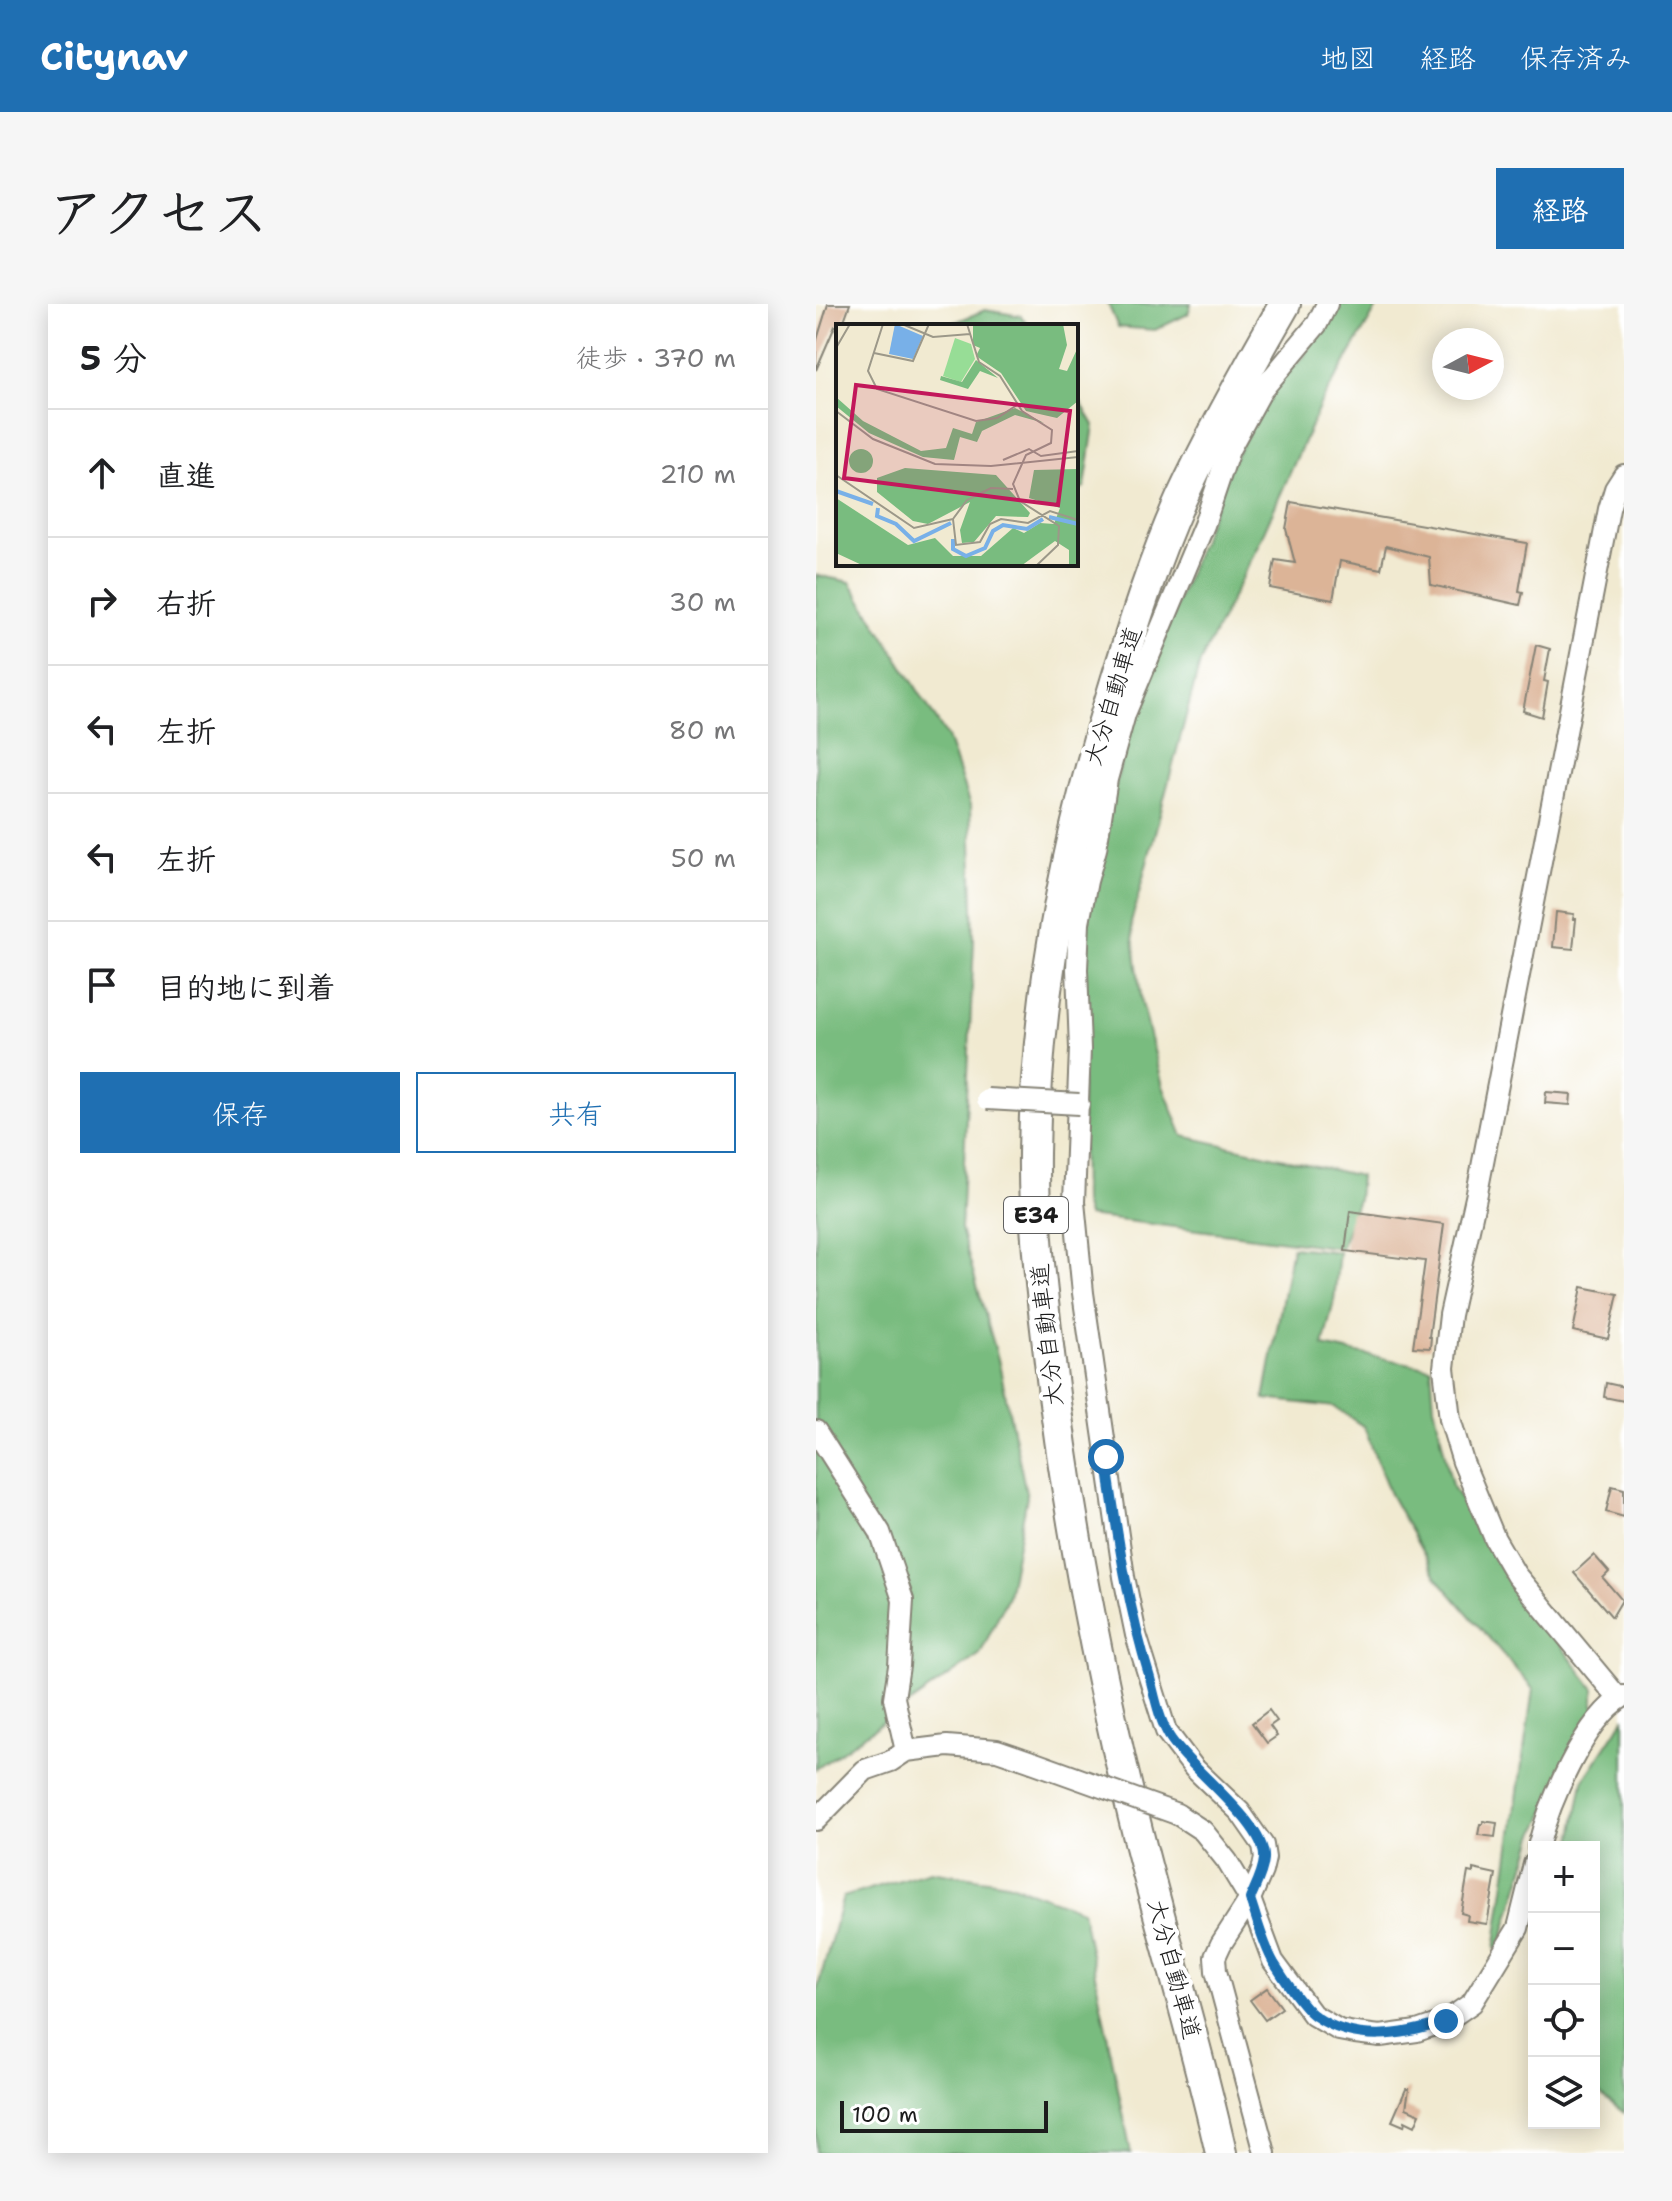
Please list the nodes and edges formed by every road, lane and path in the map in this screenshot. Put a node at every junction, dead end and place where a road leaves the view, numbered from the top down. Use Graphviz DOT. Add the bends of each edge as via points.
graph roads {
  1 [pos="1262,304"];
  2 [pos="1285,304"];
  3 [pos="1327,304"];
  4 [pos="1624,475"];
  5 [pos="987,1099"];
  6 [pos="1079,1104"];
  7 [pos="816,1431"];
  8 [pos="1622,1698"];
  9 [pos="906,1751"];
  10 [pos="816,1820"];
  11 [pos="1540,1841"];
  12 [pos="1528,1888"];
  13 [pos="1250,1899"];
  14 [pos="1200,2153"];
  15 [pos="1221,2153"];
  16 [pos="1265,2153"];
  1 -- 14 [label="highway, 大分自動車道 / E34" via="1162,497 1113,620 1050,841 1017,1062 1018,1260 1056,1542 1113,1815"];
  2 -- 15 [label="highway, 大分自動車道 / E34" via="1180,503 1097,741 1070,845 1049,959 1034,1156 1038,1259 1055,1411 1082,1571 1134,1818"];
  3 -- 6 [label="street" via="1317,324 1262,390 1229,450 1204,525 1125,714 1079,923"];
  4 -- 8 [label="street" via="1609,509 1450,1315 1444,1368 1450,1419 1495,1539 1516,1575"];
  5 -- 6 [label="street, bridge"];
  6 -- 13 [label="street" via="1074,1202 1083,1293 1136,1635 1166,1731 1263,1845 1262,1871"];
  7 -- 9 [label="street" via="880,1532 903,1600 894,1698"];
  8 -- 11 [label="street" via="1579,1747"];
  9 -- 10 [label="street" via="865,1770"];
  9 -- 13 [label="street, bridge" via="947,1746 997,1750 1177,1814 1203,1831"];
  12 -- 13 [label="street" via="1518,1928 1472,2003 1446,2021 1380,2036 1339,2030 1313,2015 1273,1961"];
  13 -- 16 [label="street" via="1215,1957"];
}
